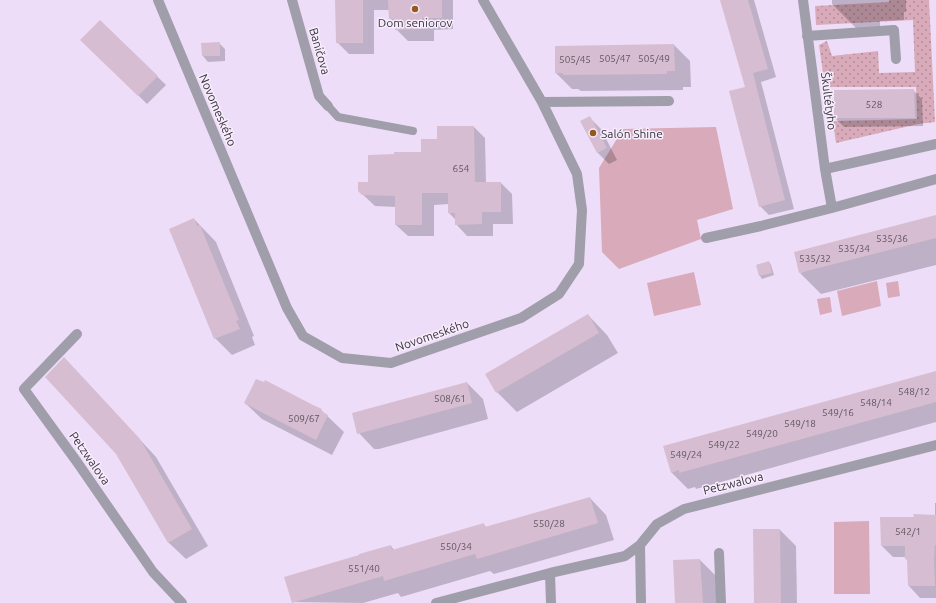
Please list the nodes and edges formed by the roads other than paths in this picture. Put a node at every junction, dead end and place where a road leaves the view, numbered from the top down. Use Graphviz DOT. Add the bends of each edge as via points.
graph roads {
  1 [pos="158,0"];
  2 [pos="292,0"];
  3 [pos="483,0"];
  4 [pos="803,0"];
  5 [pos="807,36"];
  6 [pos="896,59"];
  7 [pos="669,101"];
  8 [pos="542,102"];
  9 [pos="328,106"];
  10 [pos="413,131"];
  11 [pos="936,144"];
  12 [pos="825,169"];
  13 [pos="936,178"];
  14 [pos="832,208"];
  15 [pos="706,238"];
  16 [pos="77,334"];
  17 [pos="936,445"];
  18 [pos="640,546"];
  19 [pos="719,553"];
  20 [pos="550,574"];
  21 [pos="182,603"];
  22 [pos="436,603"];
  23 [pos="551,603"];
  24 [pos="641,603"];
  25 [pos="721,603"];
  1 -- 8 [label="street, Novomeského" via="287,308 303,336 342,358 391,363 521,318 559,294 579,264 582,210 577,174"];
  2 -- 9 [label="street, Baničova" via="320,96"];
  3 -- 8 [label="street, Novomeského"];
  4 -- 5 [label="street, Škultétyho"];
  5 -- 6 [label="street" via="894,30"];
  5 -- 12 [label="street, Škultétyho"];
  7 -- 8 [label="street"];
  9 -- 10 [label="lane" via="338,117"];
  11 -- 12 [label="street"];
  12 -- 14 [label="street, Škultétyho"];
  13 -- 14 [label="street"];
  14 -- 15 [label="street"];
  16 -- 21 [label="street, Petzwalova" via="24,389 153,572"];
  17 -- 18 [label="street, Petzwalova" via="684,509 657,524"];
  18 -- 20 [label="street, Petzwalova" via="624,556"];
  18 -- 24 [label="street"];
  19 -- 25 [label="street"];
  20 -- 22 [label="street, Petzwalova"];
  20 -- 23 [label="street"];
}
